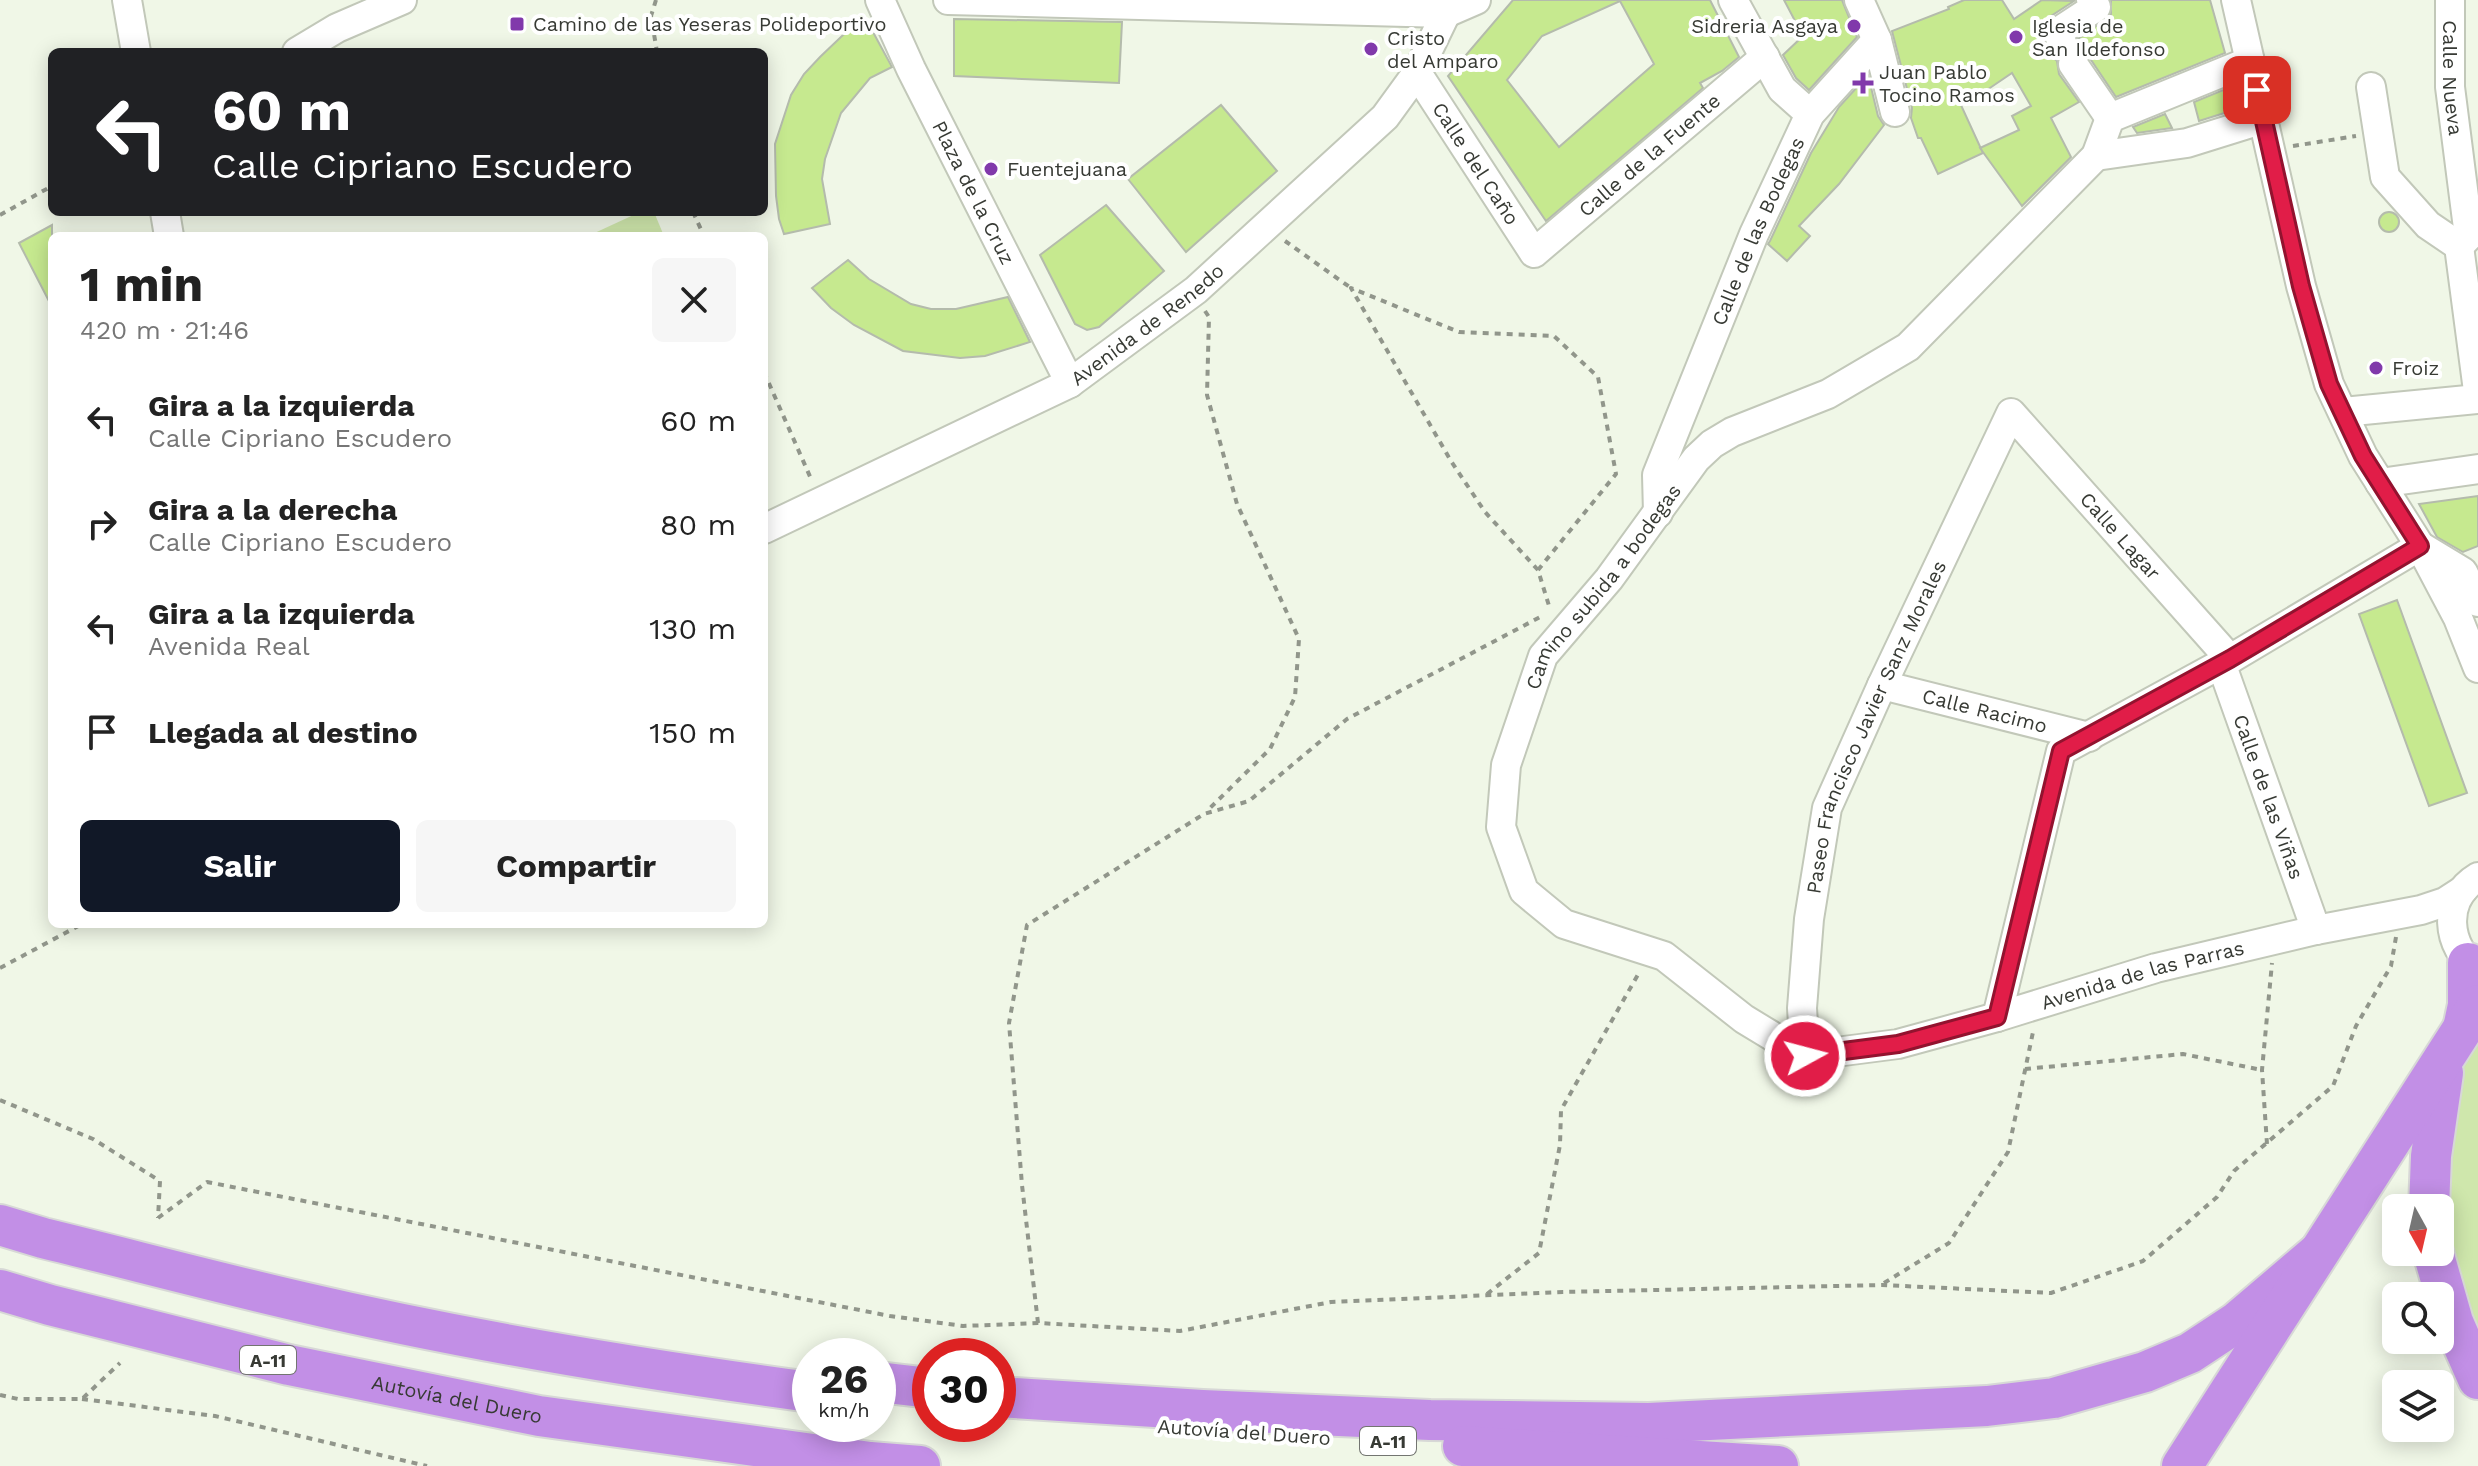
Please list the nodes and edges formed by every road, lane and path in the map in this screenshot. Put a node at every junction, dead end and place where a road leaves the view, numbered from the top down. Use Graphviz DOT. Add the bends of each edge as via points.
graph roads {
  1 [pos="127,0"];
  2 [pos="402,0"];
  3 [pos="656,0"];
  4 [pos="880,0"];
  5 [pos="948,0"];
  6 [pos="1476,0"];
  7 [pos="1733,0"];
  8 [pos="1859,0"];
  9 [pos="2091,0"];
  10 [pos="2236,0"];
  11 [pos="2450,0"];
  12 [pos="1446,13"];
  13 [pos="1877,40"];
  14 [pos="135,48"];
  15 [pos="304,48"];
  16 [pos="656,48"];
  17 [pos="1765,57"];
  18 [pos="2250,61"];
  19 [pos="1417,73"];
  20 [pos="2371,87"];
  21 [pos="1895,112"];
  22 [pos="1810,114"];
  23 [pos="2110,118"];
  24 [pos="2264,119"];
  25 [pos="2378,132"];
  26 [pos="2270,150"];
  27 [pos="2096,156"];
  28 [pos="48,188"];
  29 [pos="0,215"];
  30 [pos="1265,227"];
  31 [pos="2459,246"];
  32 [pos="1534,253"];
  33 [pos="1351,288"];
  34 [pos="1196,290"];
  35 [pos="768,381"];
  36 [pos="1070,383"];
  37 [pos="2478,391"];
  38 [pos="2478,399"];
  39 [pos="2343,412"];
  40 [pos="2011,413"];
  41 [pos="2478,469"];
  42 [pos="2380,483"];
  43 [pos="821,501"];
  44 [pos="1658,513"];
  45 [pos="768,527"];
  46 [pos="2420,546"];
  47 [pos="2470,567"];
  48 [pos="1538,570"];
  49 [pos="2478,602"];
  50 [pos="2226,661"];
  51 [pos="2478,668"];
  52 [pos="1882,685"];
  53 [pos="2089,737"];
  54 [pos="1204,814"];
  55 [pos="2470,884"];
  56 [pos="2393,920"];
  57 [pos="75,928"];
  58 [pos="2316,930"];
  59 [pos="2274,939"];
  60 [pos="1651,952"];
  61 [pos="2467,958"];
  62 [pos="0,968"];
  63 [pos="2038,1004"];
  64 [pos="1997,1017"];
  65 [pos="2462,1028"];
  66 [pos="1805,1056"];
  67 [pos="2025,1069"];
  68 [pos="2262,1070"];
  69 [pos="0,1100"];
  70 [pos="2267,1144"];
  71 [pos="2430,1194"];
  72 [pos="0,1225"];
  73 [pos="2318,1253"];
  74 [pos="2437,1266"];
  75 [pos="1882,1285"];
  76 [pos="0,1290"];
  77 [pos="1485,1295"];
  78 [pos="1038,1323"];
  79 [pos="508,1344"];
  80 [pos="120,1363"];
  81 [pos="792,1372"];
  82 [pos="2478,1379"];
  83 [pos="792,1389"];
  84 [pos="0,1395"];
  85 [pos="1016,1398"];
  86 [pos="82,1399"];
  87 [pos="539,1416"];
  88 [pos="1016,1417"];
  89 [pos="427,1466"];
  90 [pos="756,1466"];
  91 [pos="920,1466"];
  92 [pos="1778,1466"];
  93 [pos="2182,1466"];
  1 -- 14 [label="street"];
  2 -- 15 [label="street"];
  3 -- 16 [label="path" via="651,16"];
  4 -- 36 [label="street, Plaza de la Cruz"];
  5 -- 12 [label="street"];
  6 -- 12 [label="street"];
  7 -- 17 [label="street"];
  8 -- 13 [label="street"];
  9 -- 23 [label="street" via="2096,7 2058,32"];
  10 -- 18 [label="street"];
  11 -- 31 [label="street, Calle Nueva" via="2450,87 2469,236"];
  12 -- 19 [label="street, Avenida de Renedo"];
  13 -- 21 [label="street"];
  13 -- 22 [label="street, Calle de las Bodegas"];
  17 -- 22 [label="street" via="1782,89"];
  17 -- 32 [label="street, Calle de la Fuente"];
  18 -- 23 [label="street"];
  18 -- 24 [label="street"];
  19 -- 30 [label="street, Avenida de Renedo" via="1385,117"];
  19 -- 32 [label="street, Calle del Caño"];
  20 -- 25 [label="street"];
  22 -- 44 [label="street, Calle de las Bodegas" via="1754,234 1657,475"];
  23 -- 27 [label="street"];
  24 -- 26 [label="street"];
  24 -- 27 [label="street" via="2187,143"];
  25 -- 26 [label="path"];
  25 -- 31 [label="street" via="2385,177 2428,225"];
  26 -- 39 [label="street" via="2301,286 2329,384"];
  27 -- 44 [label="street, Camino subida a bodegas" via="1908,347 1828,394 1712,444"];
  28 -- 29 [label="path"];
  30 -- 33 [label="path"];
  30 -- 34 [label="street, Avenida de Renedo"];
  31 -- 37 [label="street"];
  33 -- 48 [label="path" via="1451,461 1485,512"];
  33 -- 48 [label="path" via="1459,332 1554,336 1598,377 1616,474"];
  34 -- 36 [label="street, Avenida de Renedo"];
  34 -- 54 [label="path" via="1209,317 1207,395 1237,504 1299,639 1295,697 1270,749"];
  35 -- 43 [label="path"];
  36 -- 43 [label="street, Avenida de Renedo"];
  38 -- 39 [label="street"];
  39 -- 42 [label="street"];
  40 -- 50 [label="street, Calle Lagar"];
  40 -- 52 [label="street, Paseo Francisco Javier Sanz Morales"];
  41 -- 42 [label="street"];
  42 -- 46 [label="street"];
  43 -- 45 [label="street, Avenida de Renedo"];
  44 -- 60 [label="street, Camino subida a bodegas" via="1543,656 1506,765 1501,827 1524,891 1564,924"];
  46 -- 47 [label="street"];
  46 -- 50 [label="street"];
  46 -- 51 [label="street"];
  47 -- 49 [label="street"];
  48 -- 54 [label="path" via="1551,611 1347,719 1249,801"];
  50 -- 53 [label="street"];
  50 -- 58 [label="street, Calle de las Viñas"];
  52 -- 53 [label="street, Calle Racimo"];
  52 -- 66 [label="street, Paseo Francisco Javier Sanz Morales" via="1827,808 1809,919 1802,1008"];
  53 -- 64 [label="street" via="2061,751"];
  54 -- 78 [label="path" via="1027,925 1009,1023"];
  55 -- 56 [label="street, Avenida de las Parras" via="2433,906"];
  55 -- 61 [label="street" via="2454,907 2451,924"];
  56 -- 58 [label="street, Avenida de las Parras"];
  56 -- 61 [label="street, Avenida de las Parras" via="2445,935"];
  56 -- 70 [label="path" via="2391,966 2356,1026 2333,1086"];
  57 -- 62 [label="path"];
  58 -- 59 [label="street, Avenida de las Parras"];
  59 -- 63 [label="street, Avenida de las Parras"];
  59 -- 68 [label="path"];
  60 -- 66 [label="street, Camino subida a bodegas"];
  60 -- 77 [label="path" via="1561,1110 1560,1145 1539,1253"];
  61 -- 65 [label="highway" via="2468,1005"];
  63 -- 64 [label="street, Avenida de las Parras"];
  63 -- 67 [label="path"];
  64 -- 66 [label="street, Avenida de las Parras" via="1898,1044"];
  65 -- 71 [label="highway" via="2431,1156"];
  65 -- 73 [label="highway"];
  67 -- 68 [label="path" via="2183,1054"];
  67 -- 75 [label="path" via="2008,1152 1949,1243"];
  68 -- 70 [label="path"];
  69 -- 78 [label="path" via="93,1139 160,1181 158,1218 207,1182 890,1316 963,1326"];
  70 -- 75 [label="path" via="2234,1171 2217,1197 2143,1261 2051,1293"];
  72 -- 79 [label="highway" via="305,1303"];
  73 -- 85 [label="highway" via="2237,1322 2190,1353 2066,1395 1987,1406 1649,1423 1400,1419"];
  73 -- 93 [label="highway"];
  74 -- 82 [label="highway" via="2453,1322"];
  75 -- 77 [label="path"];
  76 -- 87 [label="highway, Autovía del Duero / A-11" via="289,1365"];
  77 -- 78 [label="path" via="1331,1302 1180,1331"];
  79 -- 81 [label="highway"];
  79 -- 83 [label="highway"];
  80 -- 86 [label="path"];
  84 -- 86 [label="path"];
  86 -- 89 [label="path" via="215,1416"];
  87 -- 90 [label="highway" via="686,1458"];
  87 -- 91 [label="highway, Autovía del Duero / A-11"];
  88 -- 92 [label="highway, Autovía del Duero / A-11"];
}
